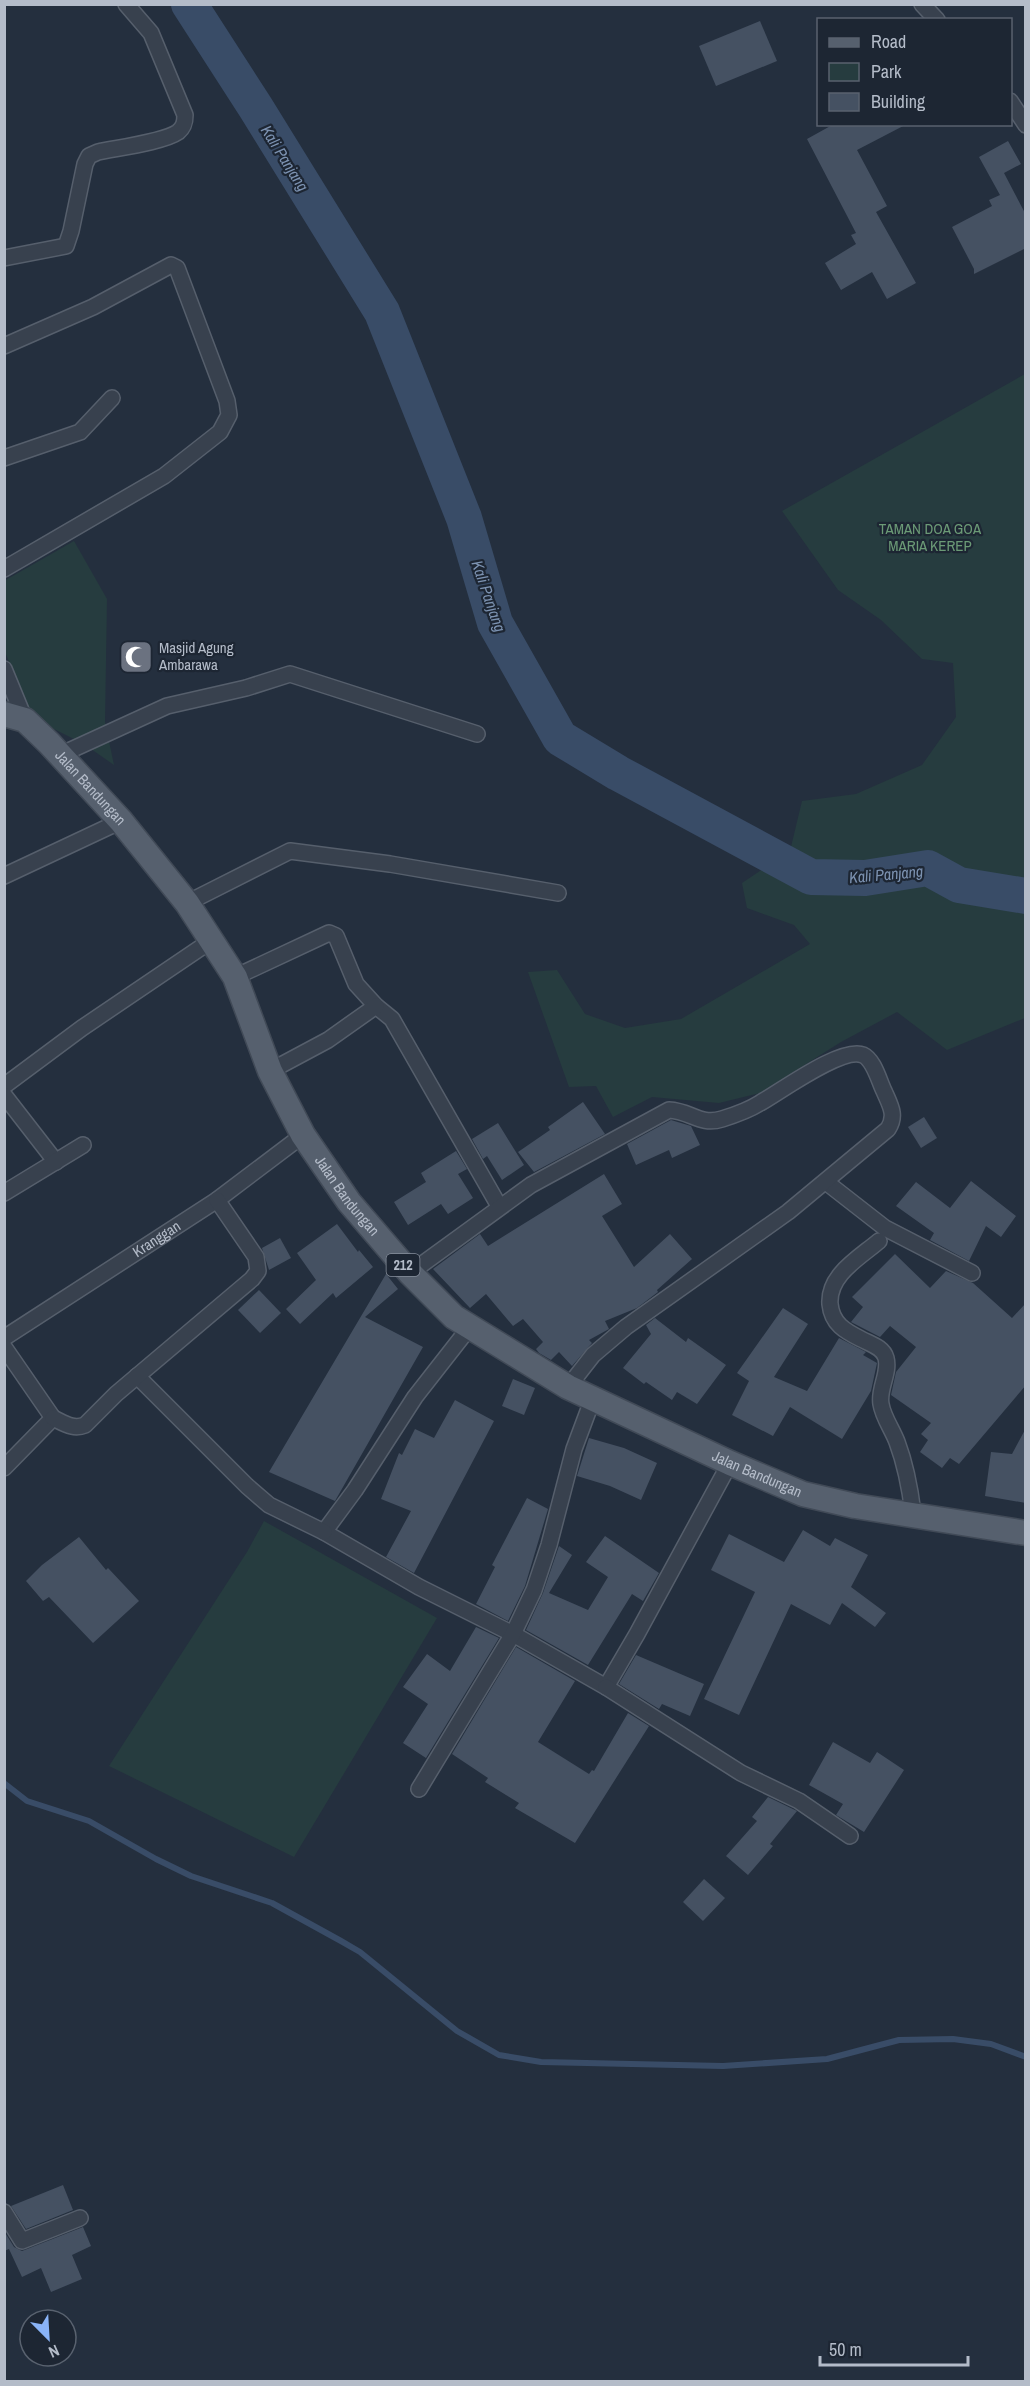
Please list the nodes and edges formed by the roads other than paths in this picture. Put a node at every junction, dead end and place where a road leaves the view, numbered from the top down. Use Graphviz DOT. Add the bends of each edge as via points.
graph roads {
  1 [pos="126,4"];
  2 [pos="922,4"];
  3 [pos="935,18"];
  4 [pos="1012,103"];
  5 [pos="1026,125"];
  6 [pos="4,258"];
  7 [pos="4,346"];
  8 [pos="112,398"];
  9 [pos="4,458"];
  10 [pos="4,569"];
  11 [pos="4,669"];
  12 [pos="15,717"];
  13 [pos="477,734"];
  14 [pos="60,755"];
  15 [pos="121,820"];
  16 [pos="4,876"];
  17 [pos="558,893"];
  18 [pos="187,903"];
  19 [pos="212,940"];
  20 [pos="235,977"];
  21 [pos="376,1006"];
  22 [pos="270,1071"];
  23 [pos="4,1086"];
  24 [pos="4,1095"];
  25 [pos="303,1135"];
  26 [pos="83,1145"];
  27 [pos="56,1162"];
  28 [pos="826,1182"];
  29 [pos="4,1193"];
  30 [pos="217,1200"];
  31 [pos="499,1206"];
  32 [pos="879,1241"];
  33 [pos="410,1273"];
  34 [pos="972,1274"];
  35 [pos="469,1328"];
  36 [pos="4,1338"];
  37 [pos="4,1347"];
  38 [pos="137,1376"];
  39 [pos="568,1387"];
  40 [pos="593,1398"];
  41 [pos="53,1418"];
  42 [pos="730,1463"];
  43 [pos="4,1468"];
  44 [pos="913,1514"];
  45 [pos="324,1532"];
  46 [pos="1026,1533"];
  47 [pos="513,1634"];
  48 [pos="606,1687"];
  49 [pos="419,1789"];
  50 [pos="850,1836"];
  51 [pos="4,2212"];
  52 [pos="80,2218"];
  1 -- 6 [label="street" via="151,33 185,123 167,137 89,156 66,246"];
  2 -- 3 [label="street"];
  4 -- 5 [label="street"];
  7 -- 10 [label="street" via="93,307 171,265 177,268 229,415 220,432 164,476"];
  8 -- 9 [label="street" via="80,432"];
  11 -- 12 [label="street"];
  12 -- 14 [label="main road, Jalan Bandungan / 212"];
  13 -- 14 [label="street" via="290,674 167,706"];
  14 -- 15 [label="main road, Jalan Bandungan / 212"];
  15 -- 16 [label="street"];
  15 -- 18 [label="main road, Jalan Bandungan / 212"];
  17 -- 18 [label="street" via="290,851"];
  18 -- 19 [label="main road, Jalan Bandungan / 212"];
  19 -- 20 [label="main road, Jalan Bandungan / 212"];
  19 -- 23 [label="street"];
  20 -- 21 [label="street" via="329,933 336,936 356,984"];
  20 -- 22 [label="main road, Jalan Bandungan / 212"];
  21 -- 22 [label="street" via="328,1040"];
  21 -- 31 [label="street" via="392,1018"];
  22 -- 25 [label="main road, Jalan Bandungan / 212"];
  24 -- 27 [label="street"];
  25 -- 30 [label="street, Kranggan"];
  25 -- 33 [label="main road, Jalan Bandungan / 212" via="349,1202"];
  26 -- 27 [label="street"];
  27 -- 29 [label="street"];
  28 -- 31 [label="street" via="893,1121 892,1108 870,1062 859,1054 798,1078 758,1105 719,1120 701,1122 687,1113 669,1110"];
  28 -- 34 [label="street" via="885,1228"];
  28 -- 39 [label="street" via="593,1354"];
  30 -- 36 [label="street, Kranggan"];
  30 -- 38 [label="street" via="256,1257 258,1271"];
  31 -- 33 [label="street"];
  32 -- 44 [label="street" via="832,1284 831,1312 845,1331 881,1349 886,1356 881,1405 909,1477"];
  33 -- 35 [label="main road, Jalan Bandungan / 212"];
  35 -- 39 [label="main road, Jalan Bandungan / 212"];
  35 -- 45 [label="street" via="415,1397"];
  37 -- 41 [label="street"];
  38 -- 41 [label="street" via="85,1425 78,1428"];
  38 -- 45 [label="street" via="269,1505"];
  39 -- 40 [label="main road, Jalan Bandungan / 212"];
  40 -- 42 [label="main road, Jalan Bandungan / 212"];
  40 -- 47 [label="street" via="571,1459 534,1590"];
  41 -- 43 [label="street"];
  42 -- 44 [label="main road, Jalan Bandungan / 212" via="802,1494"];
  42 -- 48 [label="street"];
  44 -- 46 [label="main road, Jalan Bandungan / 212"];
  45 -- 47 [label="street" via="419,1587"];
  47 -- 48 [label="street"];
  47 -- 49 [label="street"];
  48 -- 50 [label="street" via="741,1773 799,1801"];
  51 -- 52 [label="street" via="22,2241"];
}
